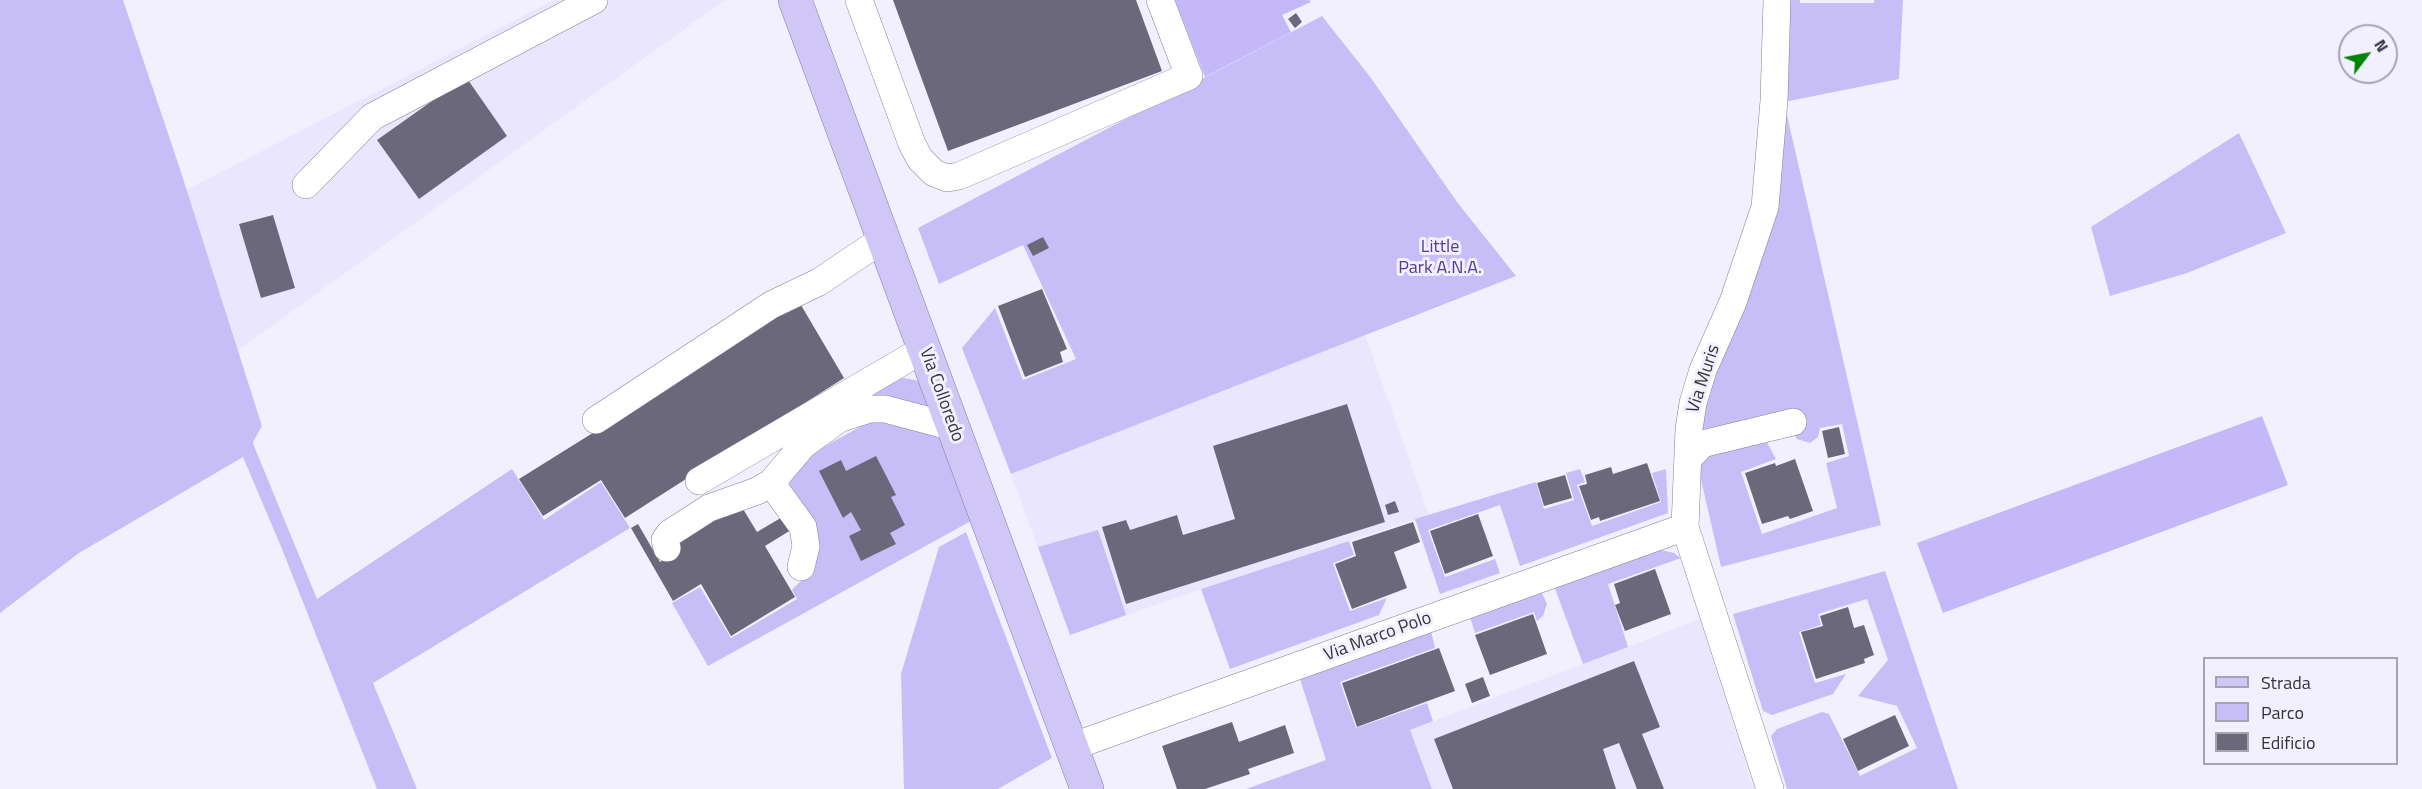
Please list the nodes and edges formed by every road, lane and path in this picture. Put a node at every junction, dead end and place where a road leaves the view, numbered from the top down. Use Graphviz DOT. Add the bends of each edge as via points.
graph roads {
  1 [pos="594,0"];
  2 [pos="795,0"];
  3 [pos="859,0"];
  4 [pos="1160,0"];
  5 [pos="1777,0"];
  6 [pos="306,185"];
  7 [pos="884,239"];
  8 [pos="924,349"];
  9 [pos="596,420"];
  10 [pos="1793,422"];
  11 [pos="953,427"];
  12 [pos="1689,458"];
  13 [pos="699,481"];
  14 [pos="771,483"];
  15 [pos="1685,526"];
  16 [pos="667,548"];
  17 [pos="801,567"];
  18 [pos="1071,747"];
  19 [pos="1087,789"];
  20 [pos="1770,789"];
  1 -- 6 [label="street" via="372,117"];
  2 -- 7 [label="main road, Via Colloredo"];
  3 -- 4 [label="street" via="912,144 934,173 947,178 1189,76"];
  5 -- 12 [label="street, Via Muris" via="1765,207 1733,302 1692,403"];
  7 -- 8 [label="main road, Via Colloredo"];
  7 -- 9 [label="street" via="819,282 771,305"];
  8 -- 11 [label="main road, Via Colloredo"];
  8 -- 13 [label="street"];
  10 -- 12 [label="street" via="1702,444"];
  11 -- 14 [label="street" via="870,409 839,419 803,445"];
  11 -- 18 [label="main road, Via Colloredo"];
  12 -- 15 [label="street, Via Muris"];
  14 -- 16 [label="street" via="709,508 670,533 664,540"];
  14 -- 17 [label="street" via="802,527 806,546"];
  15 -- 18 [label="street, Via Marco Polo"];
  15 -- 20 [label="street, Via Muris"];
  18 -- 19 [label="main road, Via Colloredo"];
}
